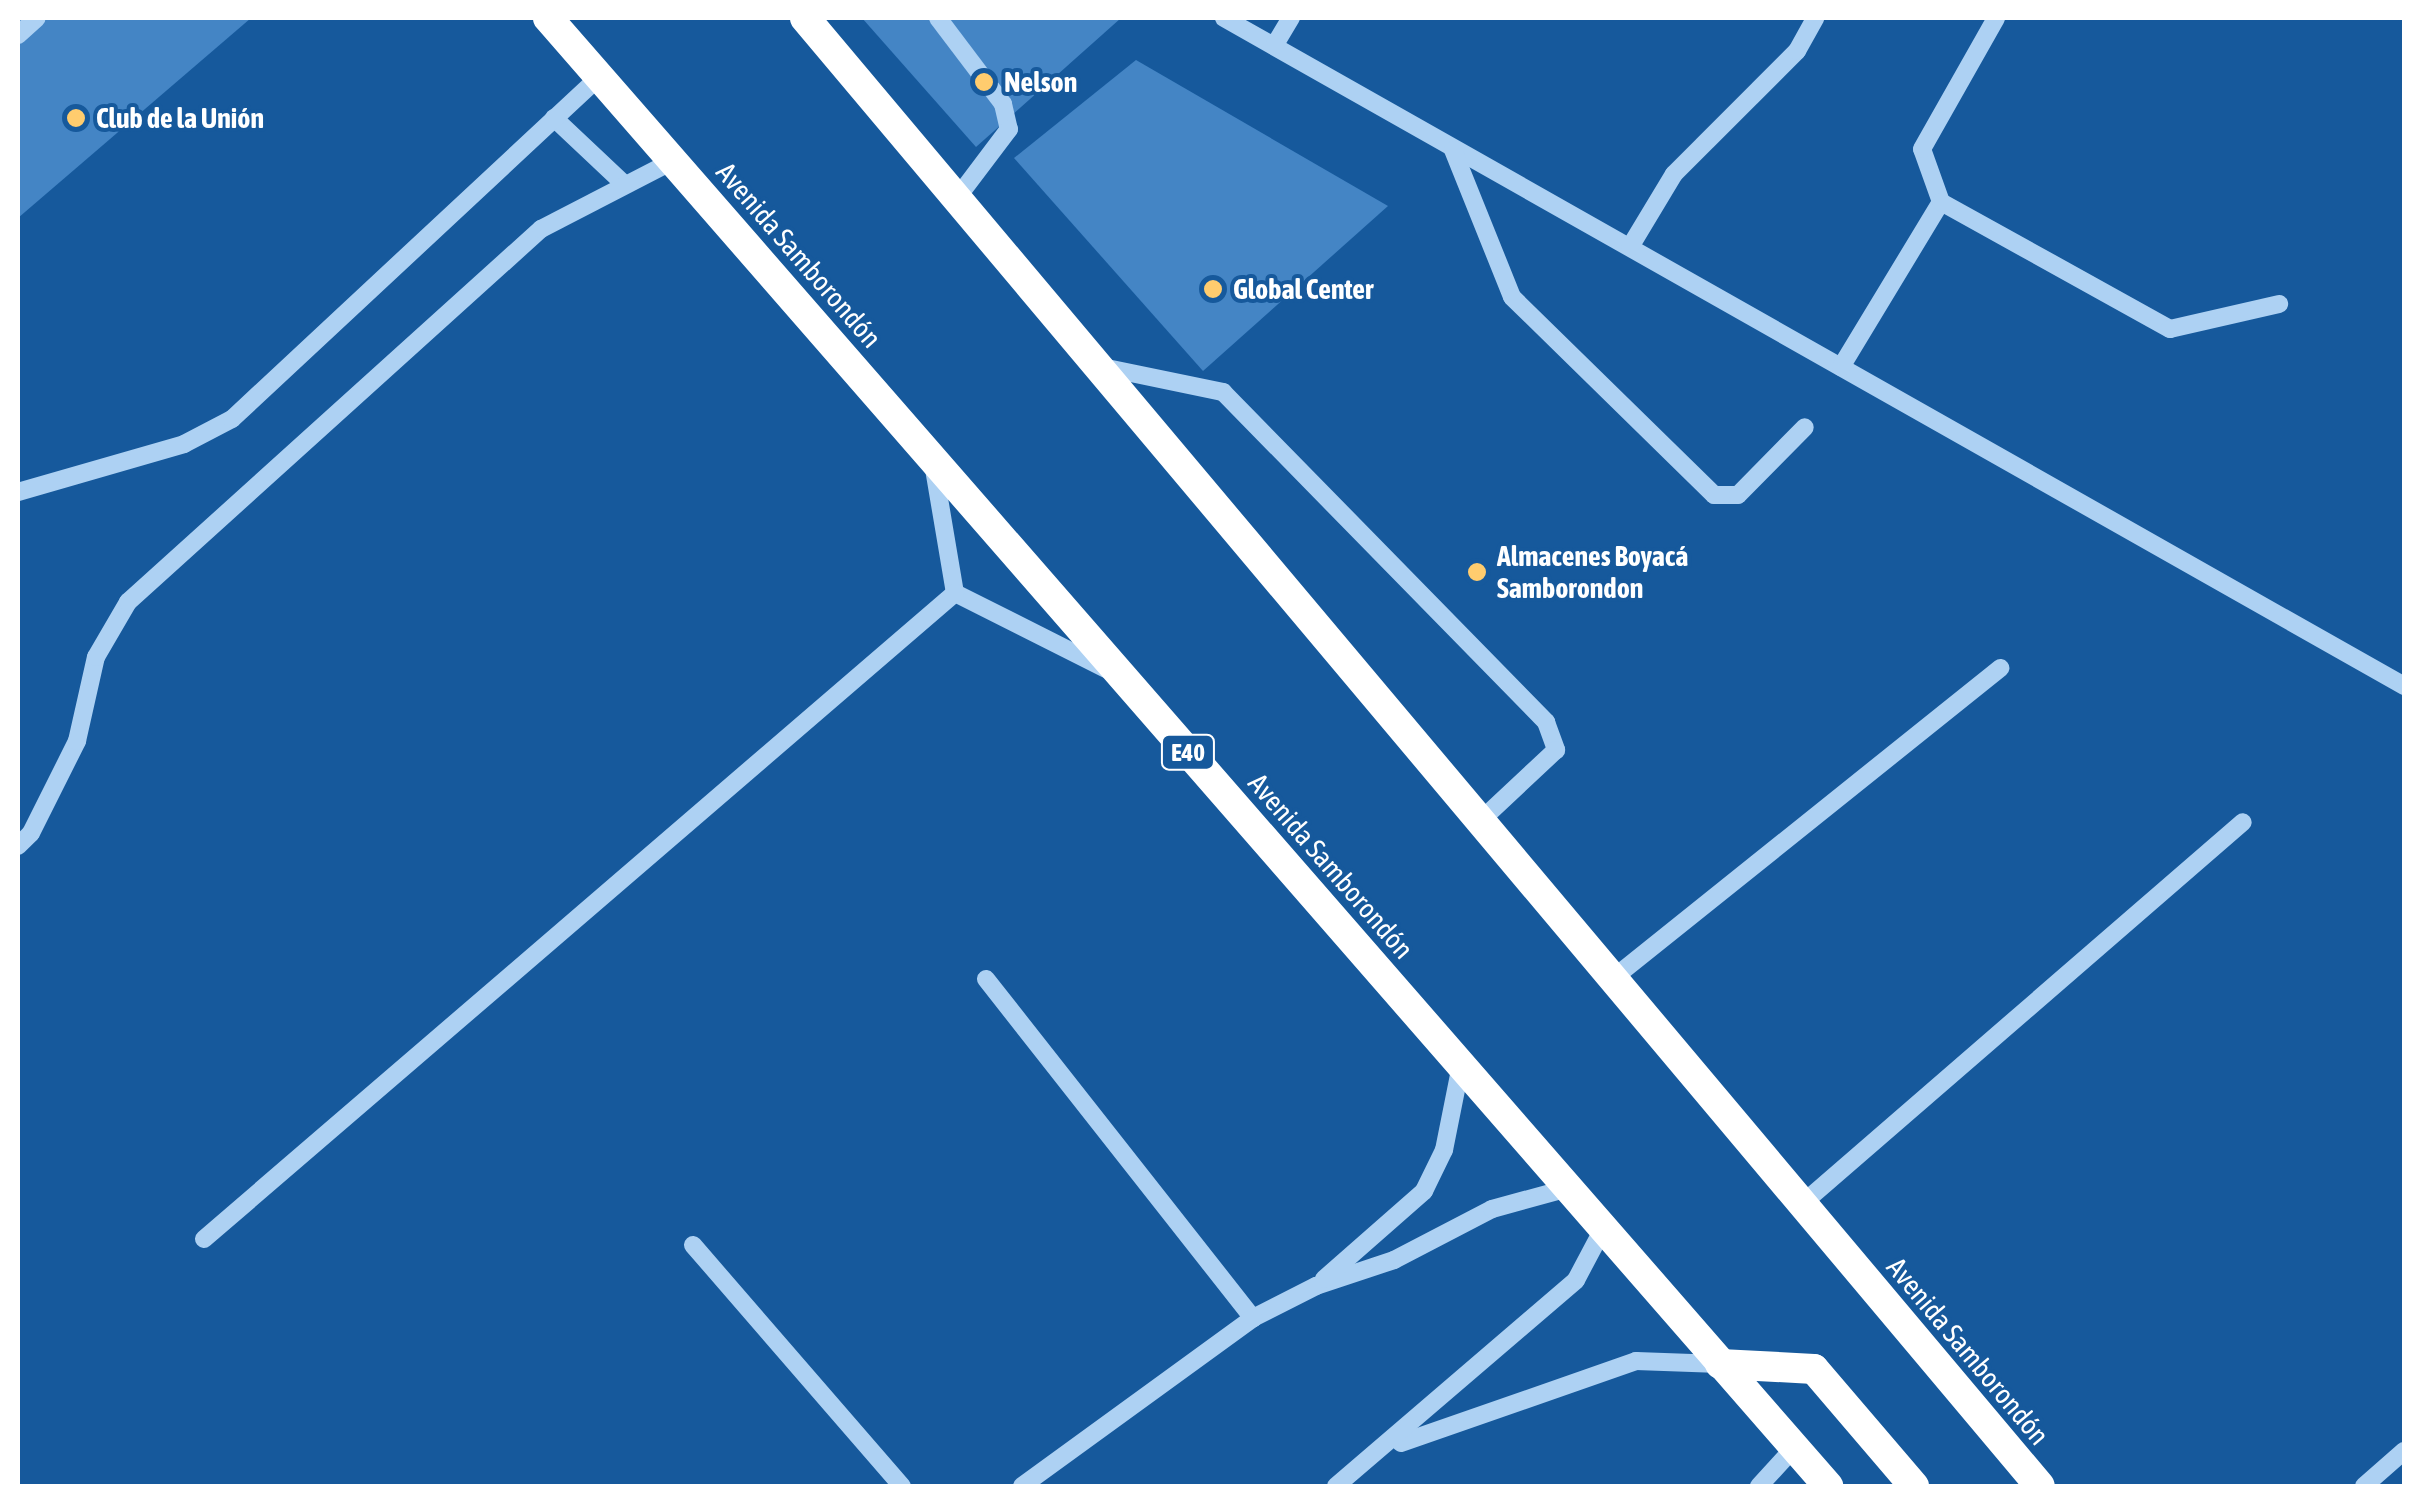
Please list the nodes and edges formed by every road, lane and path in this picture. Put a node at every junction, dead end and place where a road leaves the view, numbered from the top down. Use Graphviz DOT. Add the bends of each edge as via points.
graph roads {
  1 [pos="37,18"];
  2 [pos="548,18"];
  3 [pos="804,18"];
  4 [pos="938,18"];
  5 [pos="1224,18"];
  6 [pos="1290,18"];
  7 [pos="1815,18"];
  8 [pos="1996,18"];
  9 [pos="18,35"];
  10 [pos="1274,46"];
  11 [pos="599,77"];
  12 [pos="554,118"];
  13 [pos="1453,150"];
  14 [pos="673,161"];
  15 [pos="622,182"];
  16 [pos="956,198"];
  17 [pos="1941,202"];
  18 [pos="1630,247"];
  19 [pos="2280,304"];
  20 [pos="1098,366"];
  21 [pos="1841,367"];
  22 [pos="1804,427"];
  23 [pos="932,458"];
  24 [pos="18,492"];
  25 [pos="954,593"];
  26 [pos="2001,668"];
  27 [pos="1124,678"];
  28 [pos="2402,679"];
  29 [pos="1480,821"];
  30 [pos="2243,822"];
  31 [pos="18,846"];
  32 [pos="986,979"];
  33 [pos="1611,980"];
  34 [pos="1461,1065"];
  35 [pos="1569,1188"];
  36 [pos="1802,1204"];
  37 [pos="1603,1228"];
  38 [pos="204,1239"];
  39 [pos="693,1244"];
  40 [pos="1316,1286"];
  41 [pos="1253,1318"];
  42 [pos="1720,1364"];
  43 [pos="1387,1448"];
  44 [pos="1794,1448"];
  45 [pos="2404,1451"];
  46 [pos="902,1486"];
  47 [pos="1022,1486"];
  48 [pos="1336,1486"];
  49 [pos="1759,1486"];
  50 [pos="1828,1486"];
  51 [pos="1914,1486"];
  52 [pos="2040,1486"];
  53 [pos="2364,1486"];
  1 -- 9 [label="street"];
  2 -- 11 [label="highway, Avenida Samborondón / E40"];
  3 -- 16 [label="highway, Avenida Samborondón"];
  4 -- 16 [label="street" via="1002,104 1009,129"];
  5 -- 10 [label="street"];
  6 -- 10 [label="street"];
  7 -- 18 [label="street" via="1798,51 1674,174"];
  8 -- 17 [label="street" via="1922,148"];
  10 -- 13 [label="street"];
  11 -- 12 [label="street"];
  11 -- 14 [label="highway, Avenida Samborondón / E40"];
  12 -- 15 [label="street"];
  12 -- 24 [label="street" via="232,419 184,444"];
  13 -- 18 [label="street"];
  13 -- 22 [label="street" via="1512,297 1714,494 1738,495"];
  14 -- 15 [label="street"];
  14 -- 23 [label="highway, Avenida Samborondón / E40"];
  15 -- 31 [label="street" via="541,229 128,602 96,656 77,741"];
  16 -- 20 [label="highway, Avenida Samborondón"];
  17 -- 19 [label="street" via="2170,329"];
  17 -- 21 [label="street"];
  18 -- 21 [label="street"];
  20 -- 29 [label="highway, Avenida Samborondón"];
  20 -- 29 [label="street" via="1223,392 1546,722 1556,750"];
  21 -- 28 [label="street"];
  23 -- 25 [label="street"];
  23 -- 27 [label="highway, Avenida Samborondón / E40"];
  25 -- 27 [label="street"];
  25 -- 38 [label="street"];
  26 -- 33 [label="street"];
  27 -- 34 [label="highway, Avenida Samborondón / E40"];
  29 -- 33 [label="highway, Avenida Samborondón"];
  30 -- 36 [label="street"];
  32 -- 41 [label="street"];
  33 -- 36 [label="highway, Avenida Samborondón"];
  34 -- 35 [label="highway, Avenida Samborondón / E40"];
  34 -- 40 [label="street" via="1444,1150 1424,1190"];
  35 -- 37 [label="highway, Avenida Samborondón / E40"];
  35 -- 40 [label="street" via="1492,1209 1394,1260"];
  36 -- 52 [label="highway, Avenida Samborondón"];
  37 -- 42 [label="highway, Avenida Samborondón / E40"];
  37 -- 43 [label="street" via="1576,1280"];
  39 -- 46 [label="street"];
  40 -- 41 [label="street"];
  41 -- 47 [label="street"];
  42 -- 43 [label="street" via="1636,1361"];
  42 -- 44 [label="highway, Avenida Samborondón / E40"];
  42 -- 51 [label="highway" via="1814,1369"];
  43 -- 48 [label="street"];
  44 -- 49 [label="street"];
  44 -- 50 [label="highway, Avenida Samborondón / E40"];
  45 -- 53 [label="street"];
}
